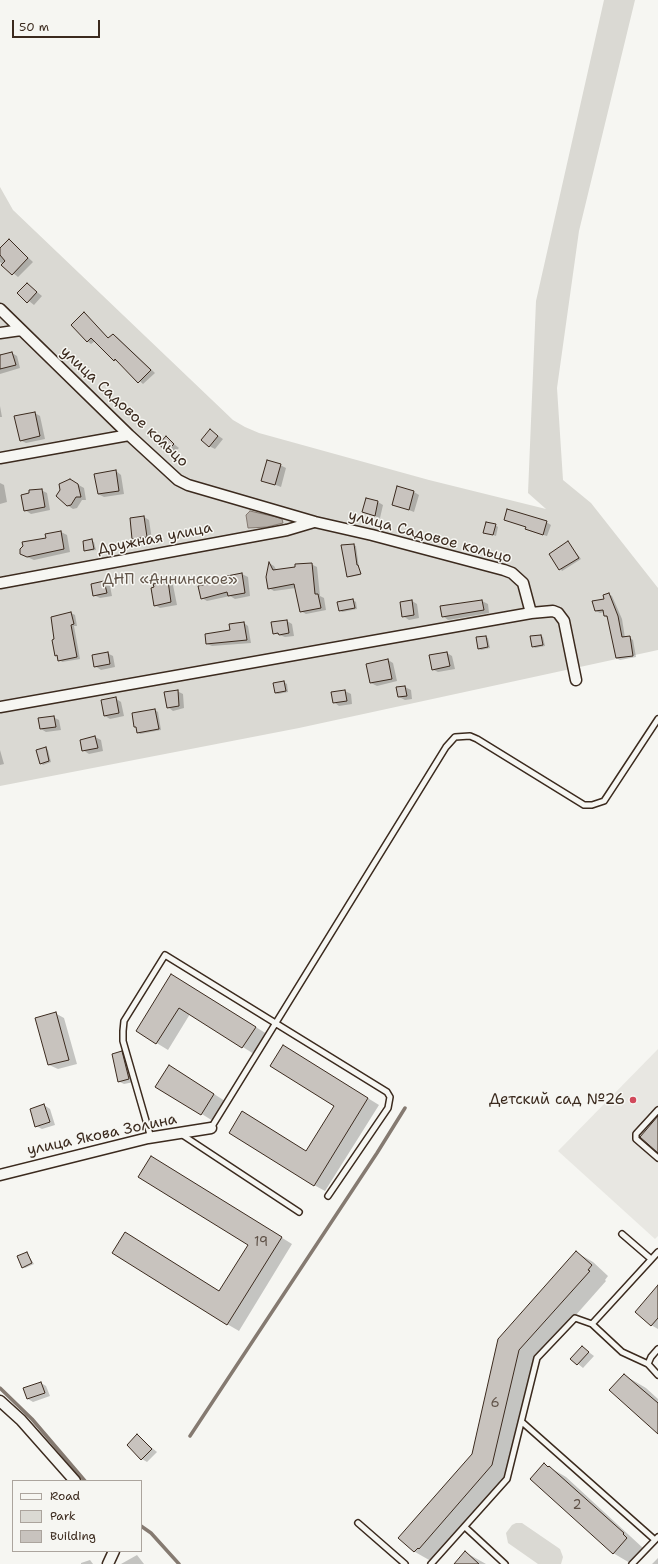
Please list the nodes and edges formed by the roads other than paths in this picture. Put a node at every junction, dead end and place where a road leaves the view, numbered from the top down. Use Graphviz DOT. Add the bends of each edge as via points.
graph roads {
  1 [pos="0,309"];
  2 [pos="21,330"];
  3 [pos="0,333"];
  4 [pos="129,436"];
  5 [pos="0,458"];
  6 [pos="315,522"];
  7 [pos="0,583"];
  8 [pos="531,614"];
  9 [pos="576,680"];
  10 [pos="0,707"];
  11 [pos="658,719"];
  12 [pos="275,1023"];
  13 [pos="658,1110"];
  14 [pos="211,1128"];
  15 [pos="180,1133"];
  16 [pos="151,1138"];
  17 [pos="658,1158"];
  18 [pos="0,1175"];
  19 [pos="328,1196"];
  20 [pos="299,1212"];
  21 [pos="622,1234"];
  22 [pos="658,1252"];
  23 [pos="651,1259"];
  24 [pos="592,1324"];
  25 [pos="658,1349"];
  26 [pos="648,1364"];
  27 [pos="658,1375"];
  28 [pos="0,1401"];
  29 [pos="522,1422"];
  30 [pos="74,1480"];
  31 [pos="358,1523"];
  32 [pos="465,1527"];
  33 [pos="656,1539"];
  34 [pos="114,1552"];
  35 [pos="108,1564"];
  36 [pos="404,1564"];
  37 [pos="431,1564"];
  38 [pos="505,1564"];
  39 [pos="632,1564"];
  1 -- 2 [label="street, улица Садовое кольцо"];
  2 -- 3 [label="street"];
  2 -- 4 [label="street, улица Садовое кольцо"];
  4 -- 5 [label="street"];
  4 -- 6 [label="street, улица Садовое кольцо" via="178,480 188,485"];
  6 -- 7 [label="street, Дружная улица" via="287,530"];
  6 -- 8 [label="street, улица Садовое кольцо" via="372,534 512,573 523,583"];
  8 -- 9 [label="street" via="553,611 564,621"];
  8 -- 10 [label="street"];
  11 -- 12 [label="lane" via="604,801 592,805 584,805 477,739 470,736 455,737 446,747"];
  12 -- 14 [label="lane"];
  12 -- 16 [label="lane" via="165,955 124,1021 123,1031 123,1041"];
  12 -- 19 [label="lane" via="387,1092 390,1097 388,1108"];
  13 -- 17 [label="lane" via="636,1134 636,1139"];
  14 -- 15 [label="street, улица Якова Золина"];
  15 -- 16 [label="street, улица Якова Золина"];
  15 -- 20 [label="lane"];
  16 -- 18 [label="street, улица Якова Золина"];
  21 -- 23 [label="lane"];
  22 -- 23 [label="lane"];
  23 -- 24 [label="lane"];
  24 -- 26 [label="lane" via="622,1352"];
  24 -- 29 [label="lane" via="575,1318 537,1358"];
  25 -- 26 [label="lane"];
  26 -- 27 [label="lane"];
  28 -- 30 [label="street" via="21,1420"];
  29 -- 32 [label="lane" via="507,1479"];
  29 -- 33 [label="lane"];
  31 -- 36 [label="lane"];
  32 -- 37 [label="lane"];
  32 -- 38 [label="lane"];
  33 -- 39 [label="lane"];
  34 -- 35 [label="street"];
}
